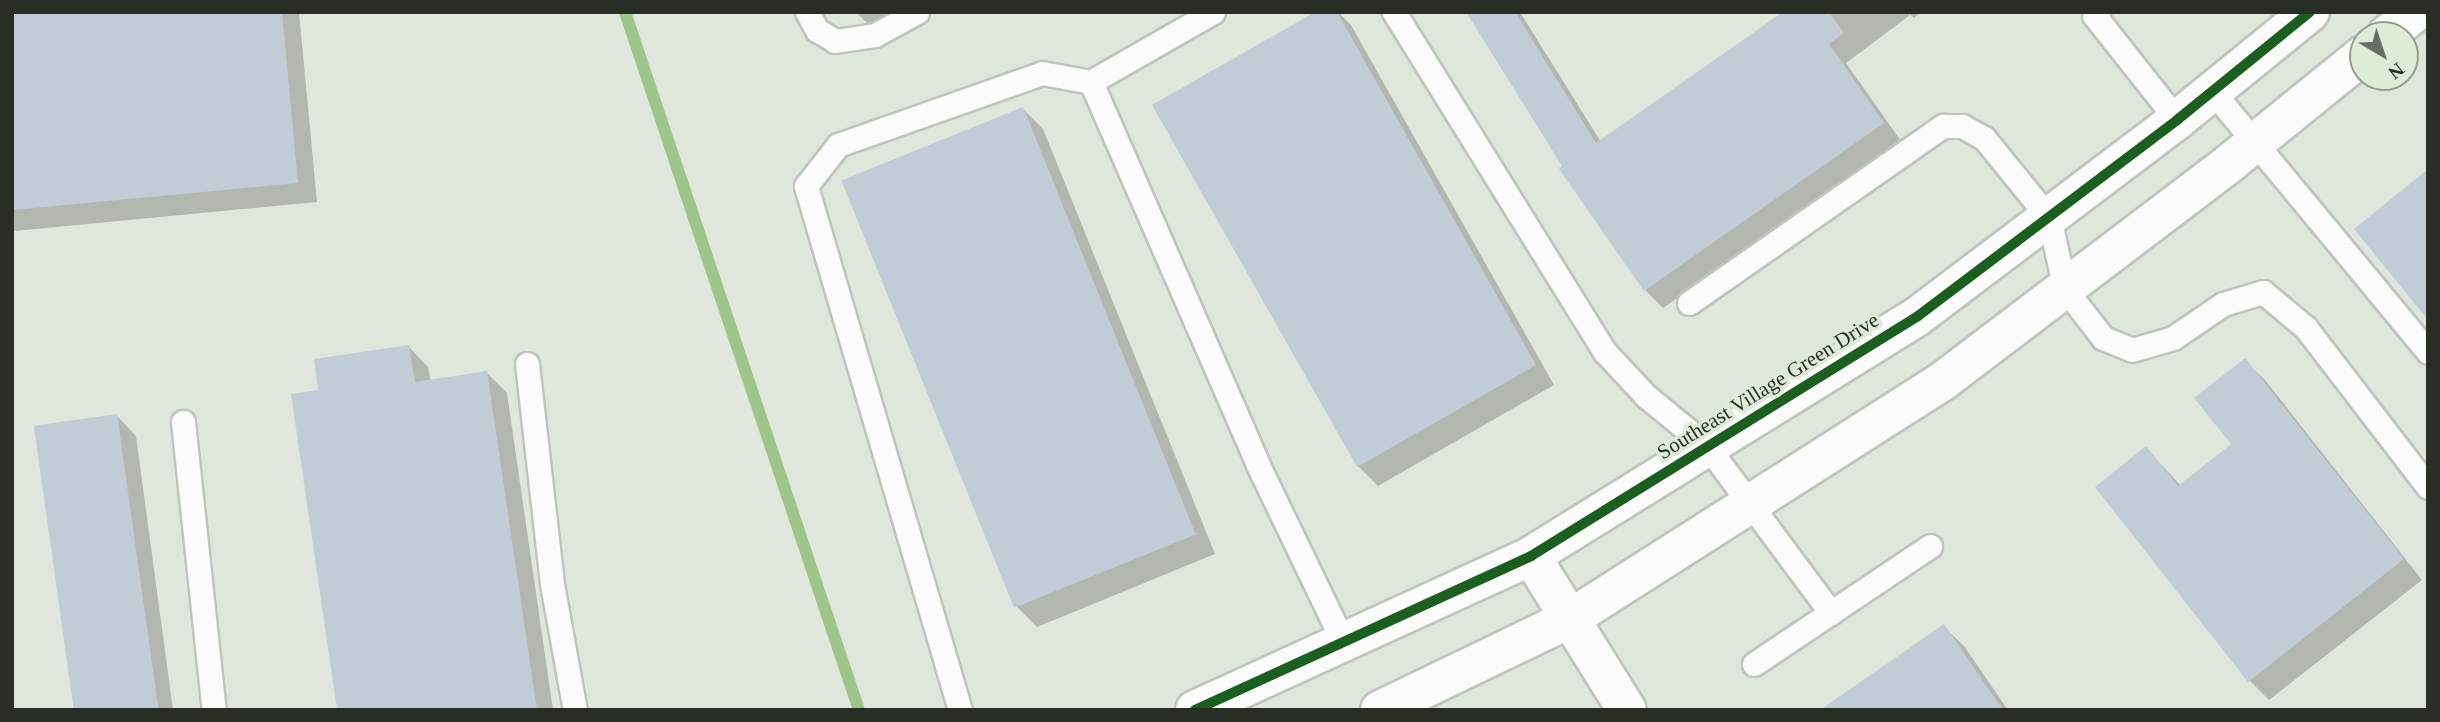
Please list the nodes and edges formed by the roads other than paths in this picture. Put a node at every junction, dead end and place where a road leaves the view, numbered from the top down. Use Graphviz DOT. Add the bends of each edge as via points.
graph roads {
  1 [pos="807,12"];
  2 [pos="916,12"];
  3 [pos="1213,12"];
  4 [pos="1394,12"];
  5 [pos="2098,12"];
  6 [pos="2310,12"];
  7 [pos="2349,66"];
  8 [pos="1091,82"];
  9 [pos="2213,92"];
  10 [pos="2177,120"];
  11 [pos="2255,143"];
  12 [pos="2049,218"];
  13 [pos="2065,289"];
  14 [pos="1689,303"];
  15 [pos="2428,352"];
  16 [pos="527,365"];
  17 [pos="183,422"];
  18 [pos="1707,446"];
  19 [pos="2428,487"];
  20 [pos="1749,505"];
  21 [pos="1930,546"];
  22 [pos="1531,556"];
  23 [pos="1831,613"];
  24 [pos="1571,618"];
  25 [pos="1343,642"];
  26 [pos="1754,664"];
  27 [pos="214,710"];
  28 [pos="575,710"];
  29 [pos="960,710"];
  30 [pos="1195,710"];
  31 [pos="1380,710"];
  32 [pos="1627,710"];
  1 -- 2 [label="lane" via="817,30 835,41 875,35"];
  3 -- 8 [label="lane"];
  4 -- 18 [label="lane" via="1605,352 1646,396"];
  5 -- 10 [label="lane" via="2094,15"];
  6 -- 9 [label="street, Southeast Village Green Drive"];
  7 -- 11 [label="street"];
  8 -- 25 [label="lane" via="1258,465"];
  8 -- 29 [label="lane" via="1042,73 838,145 806,186"];
  9 -- 10 [label="street, Southeast Village Green Drive"];
  9 -- 11 [label="lane"];
  10 -- 12 [label="street, Southeast Village Green Drive"];
  11 -- 13 [label="street"];
  11 -- 15 [label="lane"];
  12 -- 13 [label="lane"];
  12 -- 14 [label="lane" via="1984,138 1962,126 1942,126"];
  12 -- 18 [label="street, Southeast Village Green Drive" via="1918,316"];
  13 -- 19 [label="lane" via="2103,338 2132,350 2173,338 2223,304 2263,292 2306,328"];
  13 -- 20 [label="street" via="1943,381"];
  16 -- 28 [label="lane" via="552,584"];
  17 -- 27 [label="lane"];
  18 -- 20 [label="lane"];
  18 -- 22 [label="street, Southeast Village Green Drive"];
  20 -- 23 [label="lane"];
  20 -- 24 [label="street"];
  21 -- 23 [label="lane"];
  22 -- 24 [label="street"];
  22 -- 25 [label="street, Southeast Village Green Drive"];
  23 -- 26 [label="lane"];
  24 -- 31 [label="street"];
  24 -- 32 [label="street"];
  25 -- 30 [label="street, Southeast Village Green Drive"];
}
